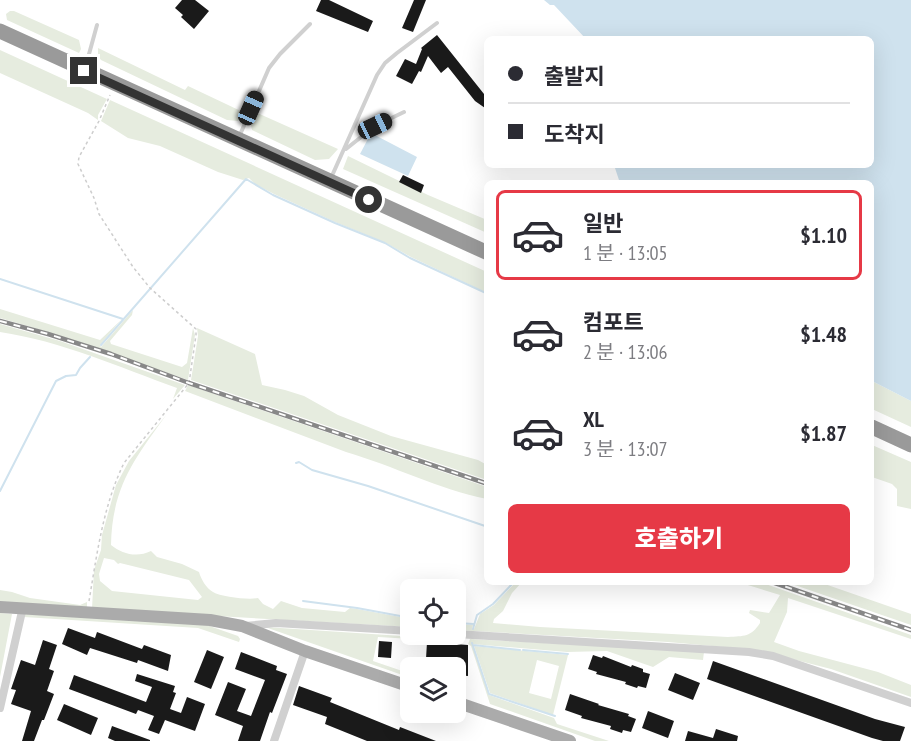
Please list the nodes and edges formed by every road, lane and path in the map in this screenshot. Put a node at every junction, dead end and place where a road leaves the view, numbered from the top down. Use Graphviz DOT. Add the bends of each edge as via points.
graph roads {
  1 [pos="437,23"];
  2 [pos="310,24"];
  3 [pos="97,25"];
  4 [pos="0,31"];
  5 [pos="84,71"];
  6 [pos="114,85"];
  7 [pos="404,112"];
  8 [pos="238,141"];
  9 [pos="345,149"];
  10 [pos="330,182"];
  11 [pos="484,251"];
  12 [pos="874,428"];
  13 [pos="911,445"];
  14 [pos="0,607"];
  15 [pos="23,607"];
  16 [pos="87,614"];
  17 [pos="242,626"];
  18 [pos="400,630"];
  19 [pos="466,635"];
  20 [pos="305,651"];
  21 [pos="400,683"];
  22 [pos="911,703"];
  23 [pos="466,706"];
  24 [pos="0,708"];
  25 [pos="538,736"];
  26 [pos="274,741"];
  27 [pos="570,741"];
  1 -- 9 [label="lane" via="385,63"];
  2 -- 8 [label="lane" via="269,68"];
  3 -- 5 [label="lane"];
  4 -- 5 [label="highway"];
  5 -- 6 [label="highway"];
  6 -- 8 [label="highway"];
  6 -- 16 [label="path" via="78,164 99,214 133,267 150,288 196,329 196,335 189,383 124,463 118,477 93,570"];
  7 -- 9 [label="lane" via="375,126"];
  8 -- 10 [label="highway"];
  9 -- 10 [label="lane"];
  10 -- 11 [label="highway"];
  12 -- 13 [label="highway"];
  14 -- 15 [label="main road"];
  15 -- 16 [label="main road"];
  15 -- 24 [label="street"];
  16 -- 17 [label="main road" via="210,620"];
  17 -- 18 [label="street" via="276,623"];
  17 -- 20 [label="main road"];
  19 -- 22 [label="street" via="757,653"];
  20 -- 21 [label="main road"];
  20 -- 26 [label="street"];
  23 -- 25 [label="main road"];
  25 -- 27 [label="main road"];
}
